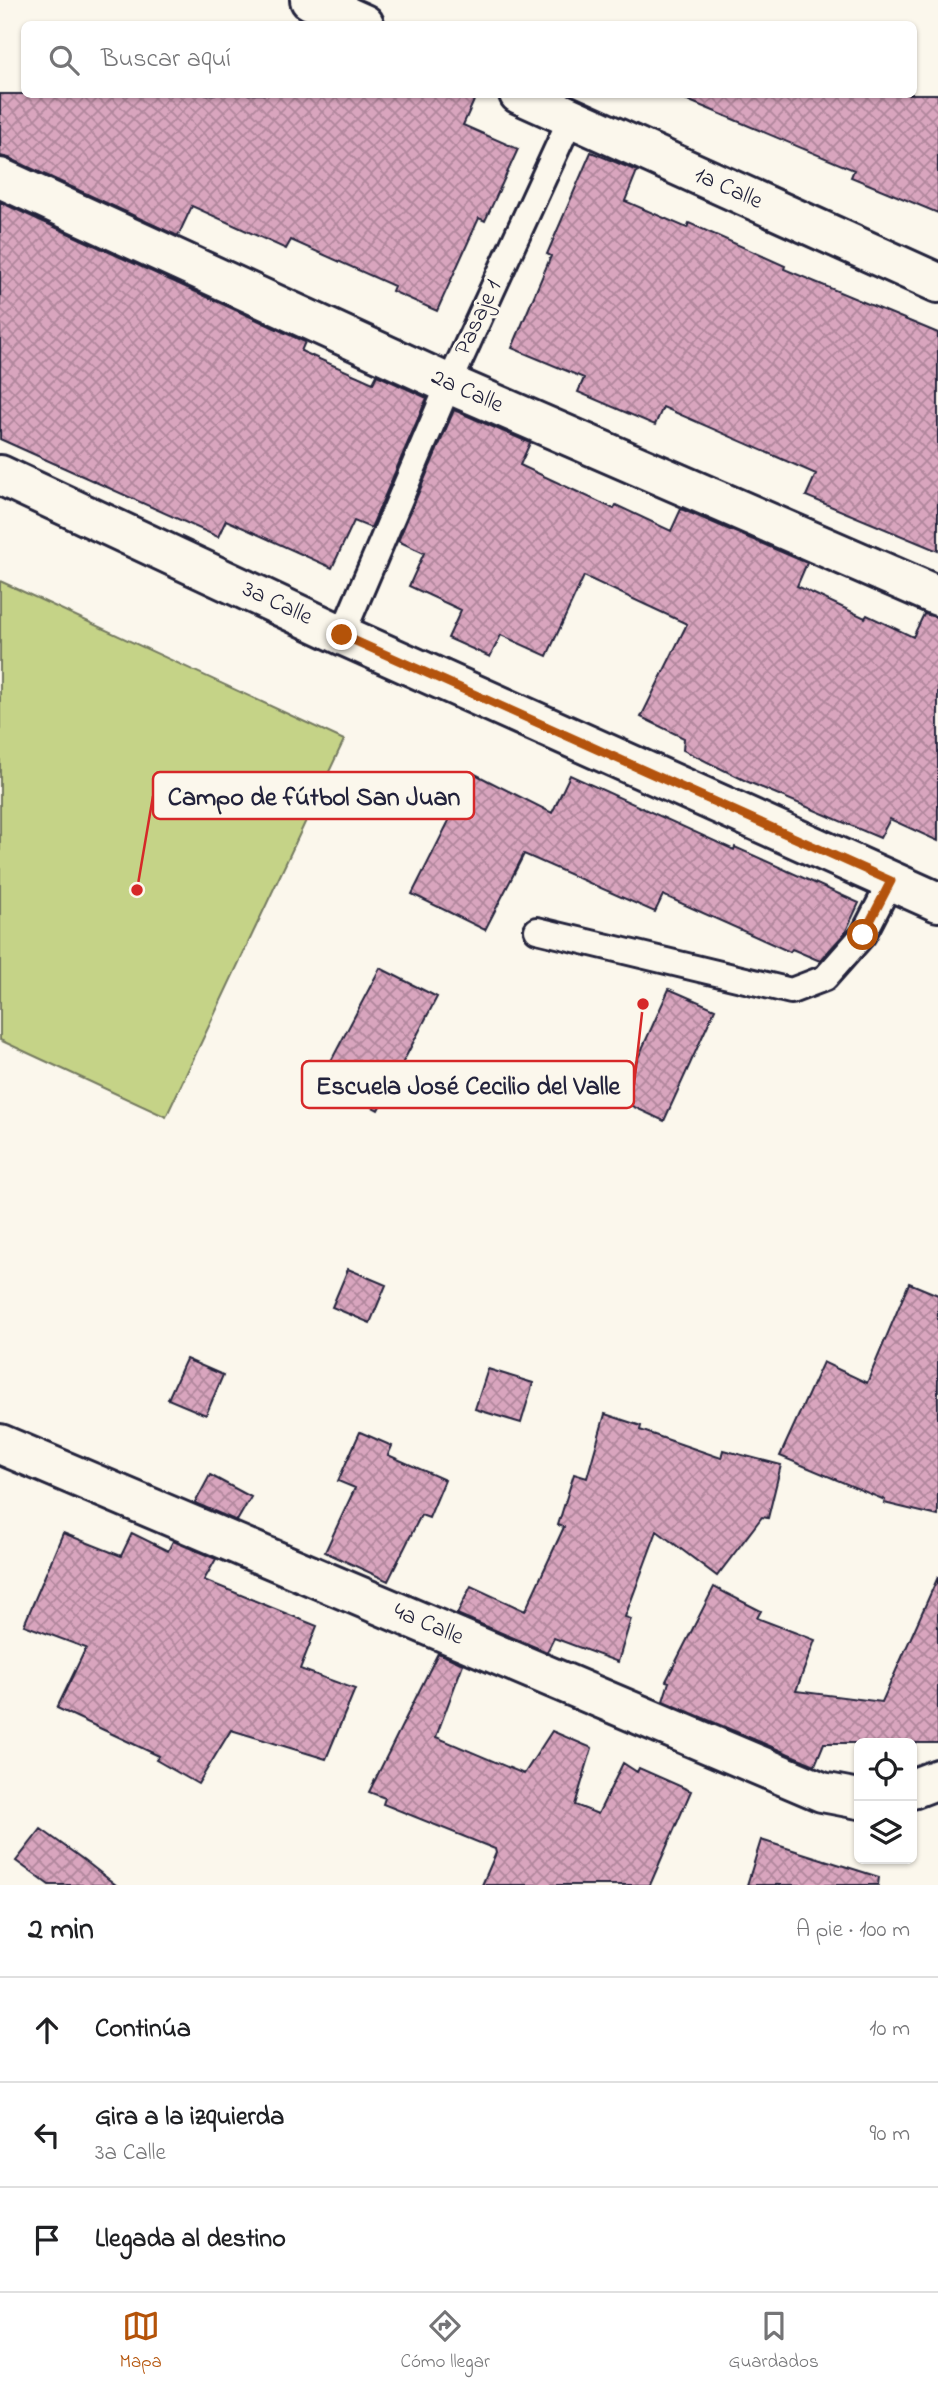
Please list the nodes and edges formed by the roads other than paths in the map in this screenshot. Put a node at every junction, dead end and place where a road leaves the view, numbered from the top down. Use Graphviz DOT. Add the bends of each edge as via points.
graph roads {
  1 [pos="310,0"];
  2 [pos="357,21"];
  3 [pos="528,98"];
  4 [pos="571,118"];
  5 [pos="0,178"];
  6 [pos="938,283"];
  7 [pos="449,384"];
  8 [pos="0,475"];
  9 [pos="938,596"];
  10 [pos="342,635"];
  11 [pos="891,881"];
  12 [pos="938,902"];
  13 [pos="537,930"];
  14 [pos="0,1444"];
  15 [pos="938,1779"];
  16 [pos="917,1787"];
  17 [pos="854,1798"];
  1 -- 2 [label="street"];
  3 -- 4 [label="street, 1a Calle"];
  4 -- 6 [label="street, 1a Calle"];
  4 -- 7 [label="lane, Pasaje 1"];
  5 -- 7 [label="street, 2a Calle"];
  7 -- 9 [label="street, 2a Calle"];
  7 -- 10 [label="lane, Pasaje 1"];
  8 -- 10 [label="street, 3a Calle"];
  10 -- 11 [label="street, 3a Calle"];
  11 -- 12 [label="street, 3a Calle"];
  11 -- 13 [label="lane" via="863,935 825,978 791,992"];
  14 -- 17 [label="street, 4a Calle" via="822,1792"];
  15 -- 16 [label="street"];
}
